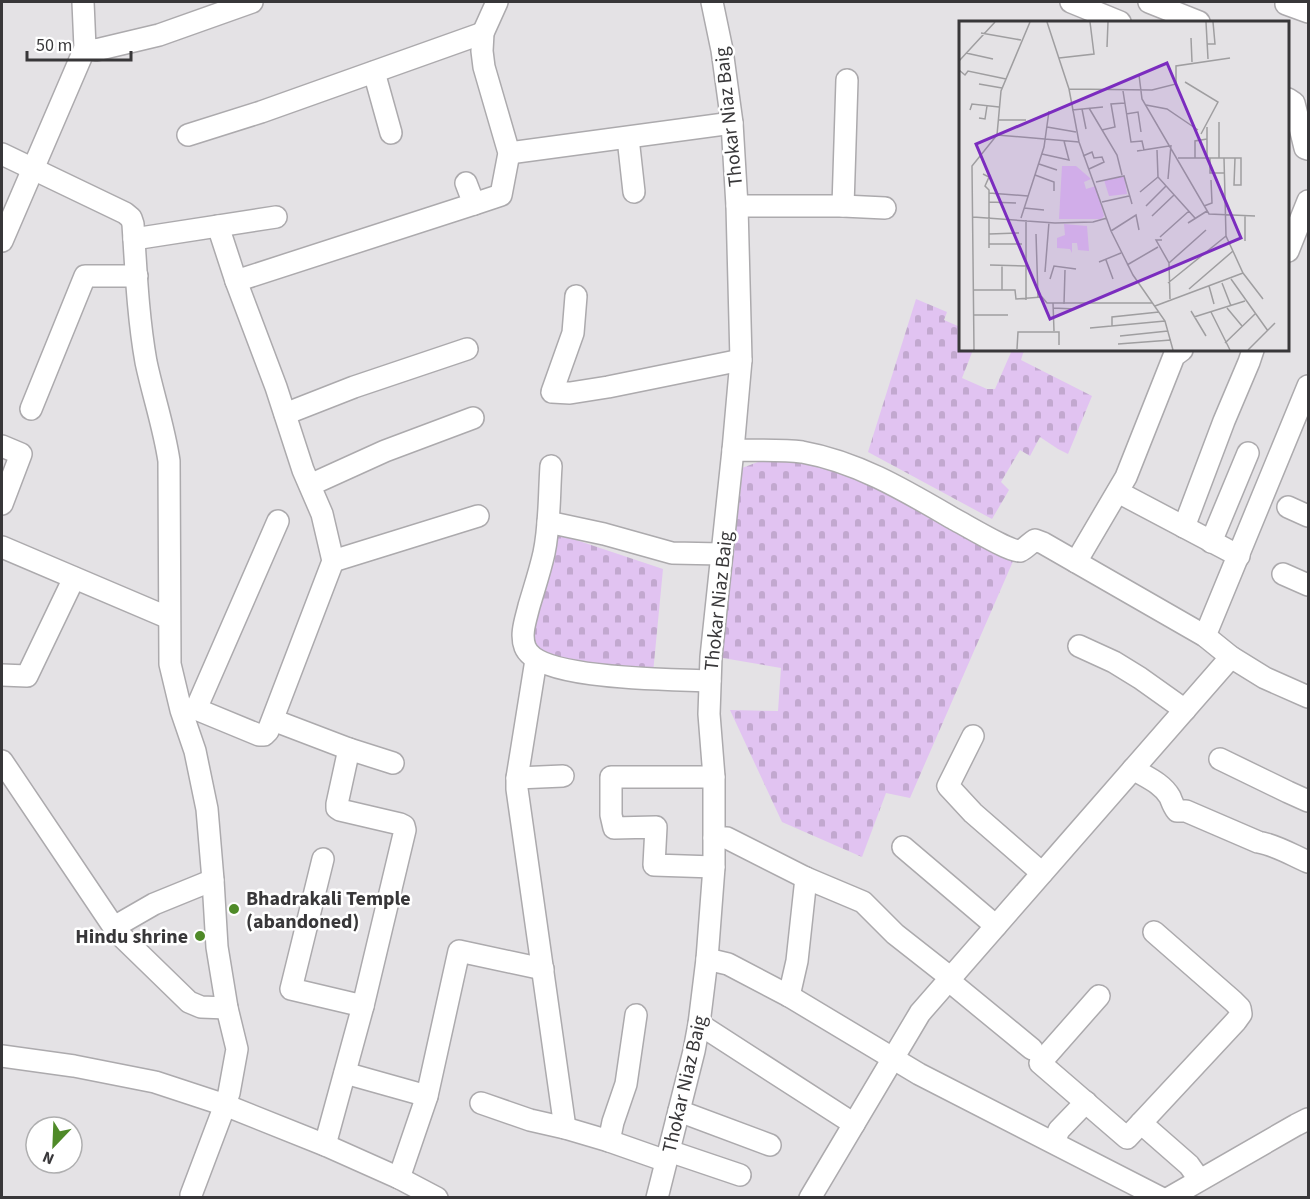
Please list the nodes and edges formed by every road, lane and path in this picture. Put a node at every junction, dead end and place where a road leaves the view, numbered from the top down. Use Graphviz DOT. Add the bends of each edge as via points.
graph roads {
  1 [pos="83,2"];
  2 [pos="252,2"];
  3 [pos="497,2"];
  4 [pos="712,2"];
  5 [pos="1071,2"];
  6 [pos="1149,2"];
  7 [pos="1284,9"];
  8 [pos="1308,12"];
  9 [pos="1118,21"];
  10 [pos="1196,21"];
  11 [pos="483,33"];
  12 [pos="85,48"];
  13 [pos="374,72"];
  14 [pos="847,80"];
  15 [pos="1289,100"];
  16 [pos="732,123"];
  17 [pos="391,133"];
  18 [pos="188,135"];
  19 [pos="628,138"];
  20 [pos="1308,149"];
  21 [pos="510,153"];
  22 [pos="2,154"];
  23 [pos="32,168"];
  24 [pos="466,183"];
  25 [pos="634,192"];
  26 [pos="1308,201"];
  27 [pos="474,204"];
  28 [pos="737,206"];
  29 [pos="843,206"];
  30 [pos="885,208"];
  31 [pos="276,216"];
  32 [pos="218,226"];
  33 [pos="134,239"];
  34 [pos="2,241"];
  35 [pos="1289,246"];
  36 [pos="137,276"];
  37 [pos="236,281"];
  38 [pos="576,296"];
  39 [pos="467,349"];
  40 [pos="1181,351"];
  41 [pos="1252,351"];
  42 [pos="741,360"];
  43 [pos="1308,386"];
  44 [pos="31,409"];
  45 [pos="285,414"];
  46 [pos="473,417"];
  47 [pos="2,446"];
  48 [pos="733,450"];
  49 [pos="1248,453"];
  50 [pos="551,466"];
  51 [pos="310,485"];
  52 [pos="1118,492"];
  53 [pos="2,504"];
  54 [pos="1288,507"];
  55 [pos="478,516"];
  56 [pos="1308,516"];
  57 [pos="278,521"];
  58 [pos="548,522"];
  59 [pos="1184,527"];
  60 [pos="1212,542"];
  61 [pos="2,549"];
  62 [pos="722,554"];
  63 [pos="1239,556"];
  64 [pos="333,561"];
  65 [pos="1076,562"];
  66 [pos="1283,574"];
  67 [pos="74,578"];
  68 [pos="1308,585"];
  69 [pos="170,618"];
  70 [pos="1205,636"];
  71 [pos="1078,646"];
  72 [pos="1231,657"];
  73 [pos="536,660"];
  74 [pos="2,675"];
  75 [pos="710,681"];
  76 [pos="1308,697"];
  77 [pos="188,709"];
  78 [pos="1185,710"];
  79 [pos="273,720"];
  80 [pos="973,736"];
  81 [pos="349,749"];
  82 [pos="1220,759"];
  83 [pos="2,761"];
  84 [pos="393,763"];
  85 [pos="1133,769"];
  86 [pos="564,776"];
  87 [pos="714,777"];
  88 [pos="517,778"];
  89 [pos="1308,801"];
  90 [pos="714,838"];
  91 [pos="903,847"];
  92 [pos="323,859"];
  93 [pos="1308,862"];
  94 [pos="714,867"];
  95 [pos="1042,873"];
  96 [pos="807,878"];
  97 [pos="213,880"];
  98 [pos="996,926"];
  99 [pos="114,927"];
  100 [pos="1154,932"];
  101 [pos="707,959"];
  102 [pos="543,969"];
  103 [pos="950,979"];
  104 [pos="789,996"];
  105 [pos="1100,996"];
  106 [pos="363,1006"];
  107 [pos="227,1008"];
  108 [pos="636,1015"];
  109 [pos="699,1024"];
  110 [pos="1032,1049"];
  111 [pos="2,1056"];
  112 [pos="894,1059"];
  113 [pos="345,1073"];
  114 [pos="427,1096"];
  115 [pos="1086,1102"];
  116 [pos="481,1103"];
  117 [pos="225,1105"];
  118 [pos="679,1110"];
  119 [pos="1308,1119"];
  120 [pos="1141,1123"];
  121 [pos="854,1124"];
  122 [pos="565,1128"];
  123 [pos="609,1141"];
  124 [pos="1054,1142"];
  125 [pos="325,1145"];
  126 [pos="770,1145"];
  127 [pos="667,1156"];
  128 [pos="740,1175"];
  129 [pos="399,1178"];
  130 [pos="1199,1179"];
  131 [pos="191,1195"];
  132 [pos="437,1197"];
  133 [pos="657,1197"];
  134 [pos="810,1197"];
  135 [pos="1161,1197"];
  136 [pos="1169,1197"];
  1 -- 12 [label="street"];
  2 -- 12 [label="street" via="159,35 96,50"];
  3 -- 11 [label="street"];
  4 -- 16 [label="street, Thokar Niaz Baig"];
  5 -- 9 [label="street"];
  6 -- 10 [label="street"];
  7 -- 8 [label="street"];
  11 -- 13 [label="street"];
  11 -- 21 [label="street" via="484,67"];
  12 -- 23 [label="street"];
  13 -- 17 [label="street"];
  13 -- 18 [label="street"];
  14 -- 29 [label="street"];
  15 -- 20 [label="street" via="1294,103"];
  16 -- 19 [label="street"];
  16 -- 28 [label="street, Thokar Niaz Baig"];
  19 -- 21 [label="street"];
  19 -- 25 [label="street"];
  21 -- 27 [label="street" via="501,195"];
  22 -- 23 [label="street"];
  23 -- 33 [label="street" via="125,213 131,218"];
  23 -- 34 [label="street"];
  24 -- 27 [label="street"];
  26 -- 35 [label="street"];
  27 -- 37 [label="street"];
  28 -- 29 [label="street"];
  28 -- 42 [label="street, Thokar Niaz Baig"];
  29 -- 30 [label="street"];
  31 -- 32 [label="street"];
  32 -- 33 [label="street"];
  32 -- 37 [label="street"];
  33 -- 36 [label="street"];
  36 -- 44 [label="street" via="85,276"];
  36 -- 69 [label="street" via="146,362 169,461"];
  37 -- 45 [label="street"];
  38 -- 42 [label="street" via="573,333 552,392 608,387"];
  39 -- 45 [label="street"];
  40 -- 52 [label="street" via="1174,356"];
  41 -- 59 [label="street"];
  42 -- 48 [label="street, Thokar Niaz Baig"];
  43 -- 63 [label="street"];
  45 -- 51 [label="street"];
  46 -- 51 [label="street"];
  47 -- 53 [label="street" via="21,454"];
  48 -- 62 [label="street, Thokar Niaz Baig"];
  48 -- 65 [label="street" via="800,452 824,457 907,492 1014,551 1035,540"];
  49 -- 60 [label="street"];
  50 -- 58 [label="street"];
  51 -- 64 [label="street" via="322,514"];
  52 -- 59 [label="street"];
  52 -- 65 [label="street"];
  54 -- 56 [label="street"];
  55 -- 64 [label="street"];
  57 -- 77 [label="street"];
  58 -- 62 [label="street" via="672,553"];
  58 -- 73 [label="street" via="524,625 526,650"];
  59 -- 60 [label="street"];
  60 -- 63 [label="street"];
  61 -- 67 [label="street"];
  62 -- 75 [label="street, Thokar Niaz Baig"];
  63 -- 70 [label="street"];
  64 -- 79 [label="street"];
  65 -- 70 [label="street"];
  66 -- 68 [label="street"];
  67 -- 69 [label="street"];
  67 -- 74 [label="street" via="27,676"];
  69 -- 77 [label="street" via="170,664"];
  70 -- 72 [label="street"];
  71 -- 78 [label="street" via="1114,662"];
  72 -- 76 [label="street"];
  72 -- 78 [label="street"];
  73 -- 75 [label="street" via="599,676"];
  73 -- 88 [label="street"];
  75 -- 87 [label="street, Thokar Niaz Baig"];
  77 -- 79 [label="street" via="259,735 268,731"];
  77 -- 97 [label="street" via="207,809"];
  78 -- 85 [label="street"];
  79 -- 81 [label="street"];
  80 -- 95 [label="street" via="948,786"];
  81 -- 84 [label="street"];
  81 -- 106 [label="street" via="337,808 400,824 405,830"];
  82 -- 89 [label="street"];
  83 -- 99 [label="street"];
  85 -- 93 [label="street" via="1159,784 1177,811 1186,811 1258,843 1271,844"];
  85 -- 95 [label="street"];
  86 -- 88 [label="street"];
  87 -- 90 [label="street, Thokar Niaz Baig"];
  87 -- 94 [label="street" via="612,777 610,815 614,828 656,827 654,866"];
  88 -- 102 [label="street"];
  90 -- 94 [label="street, Thokar Niaz Baig"];
  90 -- 96 [label="street" via="727,838"];
  91 -- 98 [label="street"];
  92 -- 106 [label="street" via="291,989"];
  94 -- 101 [label="street, Thokar Niaz Baig"];
  95 -- 98 [label="street"];
  96 -- 103 [label="street" via="863,902"];
  96 -- 104 [label="street"];
  97 -- 99 [label="street" via="154,904"];
  97 -- 107 [label="street" via="217,947"];
  98 -- 103 [label="street"];
  99 -- 107 [label="street" via="189,1002 201,1007"];
  100 -- 120 [label="street" via="1233,1001 1241,1014"];
  101 -- 104 [label="street" via="728,964"];
  101 -- 109 [label="street, Thokar Niaz Baig"];
  102 -- 114 [label="street" via="459,951"];
  102 -- 122 [label="street"];
  103 -- 110 [label="street"];
  103 -- 112 [label="street" via="920,1013"];
  104 -- 112 [label="street"];
  105 -- 115 [label="street" via="1040,1063"];
  106 -- 113 [label="street"];
  107 -- 117 [label="street" via="237,1049"];
  108 -- 123 [label="street" via="626,1084"];
  109 -- 118 [label="street, Thokar Niaz Baig"];
  109 -- 121 [label="street"];
  111 -- 117 [label="street" via="155,1082"];
  112 -- 121 [label="street"];
  112 -- 124 [label="street"];
  113 -- 114 [label="street"];
  113 -- 125 [label="street"];
  114 -- 129 [label="street"];
  115 -- 120 [label="street" via="1127,1138"];
  115 -- 124 [label="street" via="1059,1130"];
  116 -- 122 [label="street"];
  117 -- 125 [label="street"];
  117 -- 131 [label="street"];
  118 -- 126 [label="street"];
  118 -- 127 [label="street, Thokar Niaz Baig"];
  119 -- 130 [label="street"];
  120 -- 130 [label="street" via="1189,1165"];
  121 -- 134 [label="street"];
  122 -- 123 [label="street"];
  123 -- 127 [label="street"];
  124 -- 135 [label="street"];
  125 -- 129 [label="street"];
  127 -- 128 [label="street"];
  127 -- 133 [label="street, Thokar Niaz Baig"];
  129 -- 132 [label="street"];
  130 -- 136 [label="street"];
}
